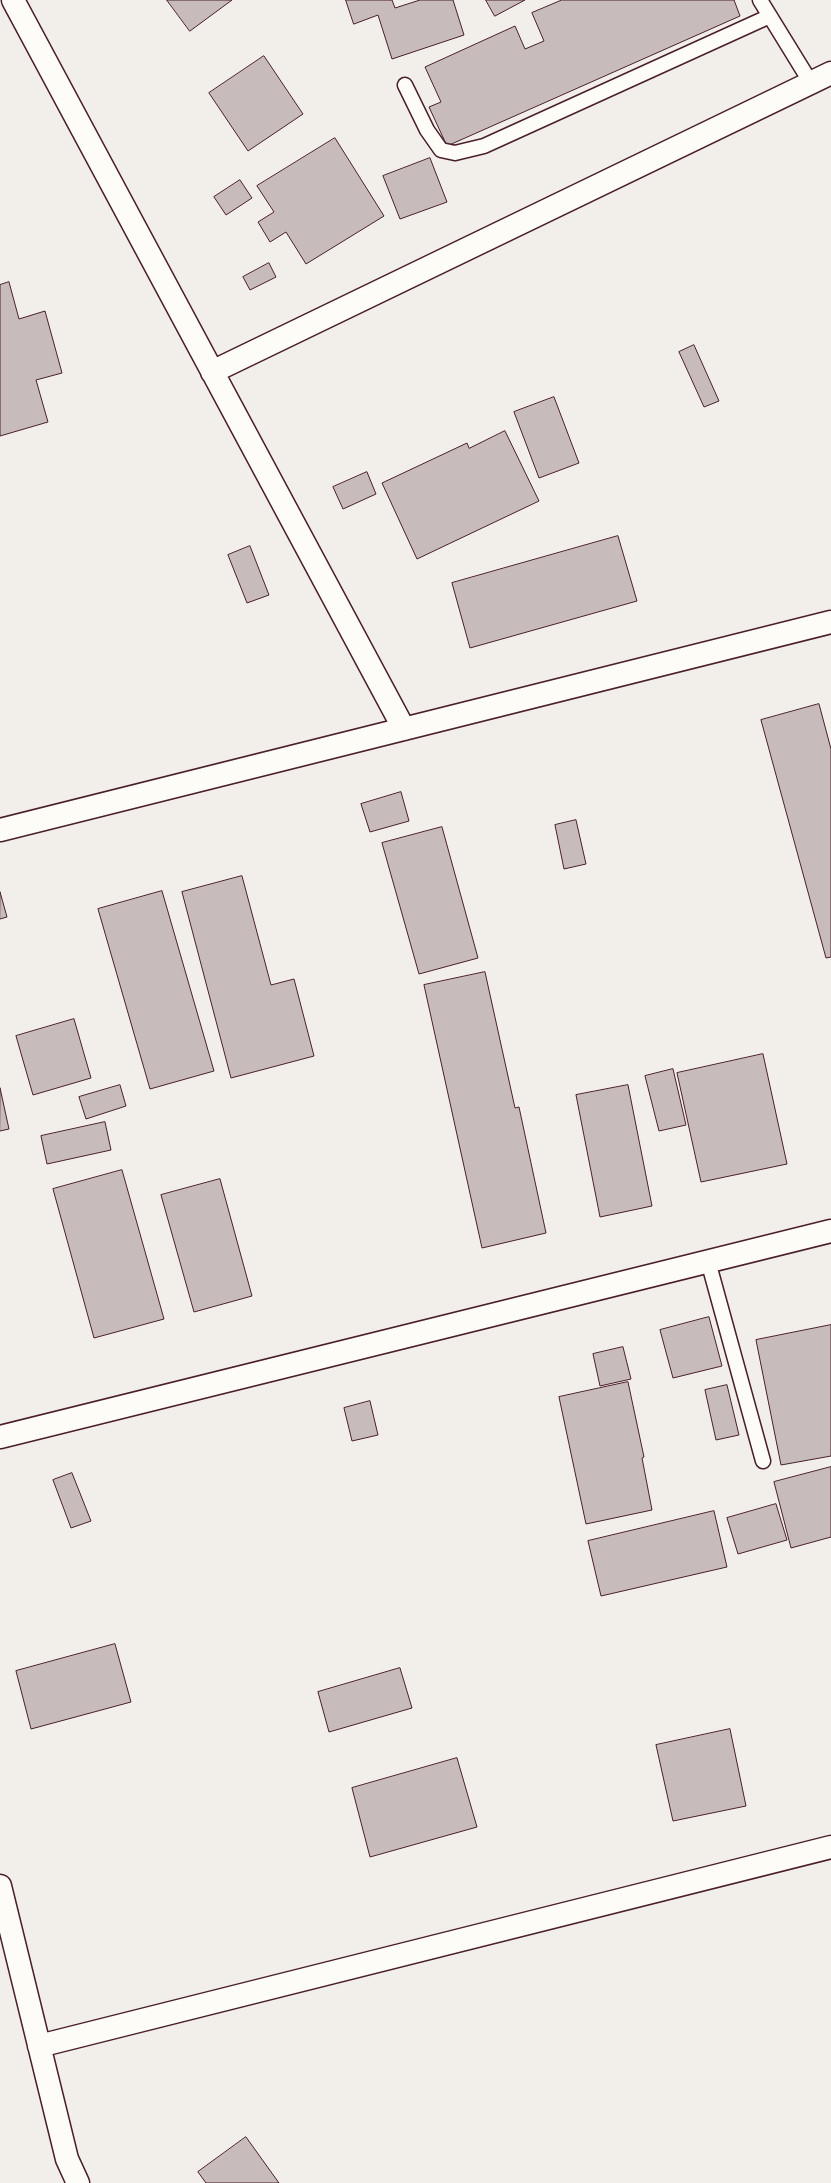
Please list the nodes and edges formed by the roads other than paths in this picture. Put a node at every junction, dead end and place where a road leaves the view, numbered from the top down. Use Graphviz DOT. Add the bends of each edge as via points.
graph roads {
  1 [pos="12,0"];
  2 [pos="760,0"];
  3 [pos="0,10"];
  4 [pos="770,16"];
  5 [pos="831,73"];
  6 [pos="811,83"];
  7 [pos="405,86"];
  8 [pos="212,372"];
  9 [pos="831,622"];
  10 [pos="404,729"];
  11 [pos="0,830"];
  12 [pos="831,1231"];
  13 [pos="708,1261"];
  14 [pos="0,1437"];
  15 [pos="763,1461"];
  16 [pos="831,1847"];
  17 [pos="0,1886"];
  18 [pos="39,2046"];
  19 [pos="78,2183"];
  1 -- 3 [label="street"];
  1 -- 8 [label="street"];
  2 -- 4 [label="lane"];
  4 -- 6 [label="lane"];
  4 -- 7 [label="lane" via="484,146 455,153 441,150 427,130"];
  5 -- 6 [label="street"];
  6 -- 8 [label="street"];
  8 -- 10 [label="street"];
  9 -- 10 [label="street"];
  10 -- 11 [label="street"];
  12 -- 13 [label="street"];
  13 -- 14 [label="street"];
  13 -- 15 [label="lane"];
  16 -- 18 [label="street"];
  17 -- 18 [label="street"];
  18 -- 19 [label="street" via="66,2159"];
}
